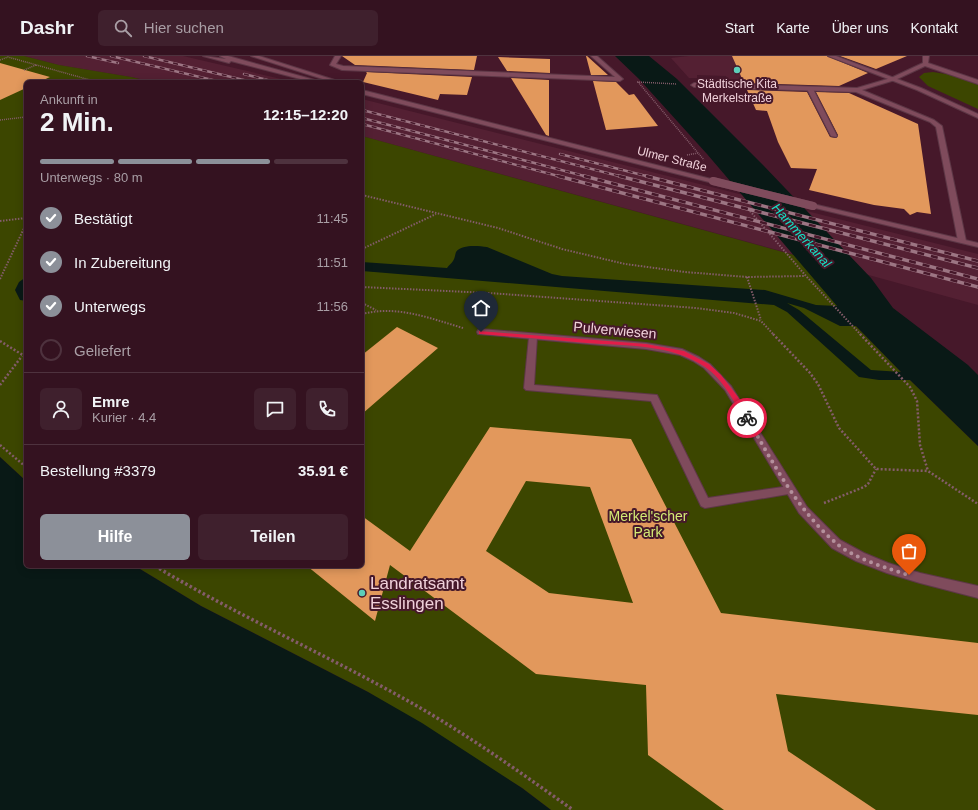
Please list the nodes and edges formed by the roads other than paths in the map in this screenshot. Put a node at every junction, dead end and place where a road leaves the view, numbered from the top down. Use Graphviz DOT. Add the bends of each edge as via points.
graph roads {
  1 [pos="206,56"];
  2 [pos="223,56"];
  3 [pos="254,56"];
  4 [pos="338,56"];
  5 [pos="594,56"];
  6 [pos="831,56"];
  7 [pos="926,56"];
  8 [pos="243,63"];
  9 [pos="925,64"];
  10 [pos="893,79"];
  11 [pos="311,80"];
  12 [pos="332,80"];
  13 [pos="978,82"];
  14 [pos="694,84"];
  15 [pos="810,89"];
  16 [pos="857,90"];
  17 [pos="364,93"];
  18 [pos="978,116"];
  19 [pos="834,136"];
  20 [pos="962,241"];
  21 [pos="978,245"];
  22 [pos="481,332"];
  23 [pos="533,337"];
  24 [pos="790,490"];
  25 [pos="978,592"];
  1 -- 8 [label="street"];
  2 -- 8 [label="street"];
  3 -- 12 [label="street"];
  4 -- 5 [label="street" via="333,65 342,68 620,79"];
  6 -- 10 [label="street"];
  7 -- 9 [label="street"];
  8 -- 11 [label="street"];
  9 -- 10 [label="street"];
  9 -- 13 [label="street"];
  10 -- 16 [label="street"];
  10 -- 18 [label="street"];
  14 -- 15 [label="street"];
  15 -- 16 [label="street"];
  15 -- 19 [label="street"];
  16 -- 20 [label="street" via="932,121 938,126"];
  17 -- 20 [label="street, Ulmer Straße, bridge"];
  20 -- 21 [label="street, Ulmer Straße"];
  22 -- 23 [label="street, Pulverwiesen"];
  23 -- 24 [label="street, Pulverwiesen" via="664,349 682,352 696,359 707,366 728,388"];
  23 -- 24 [label="street" via="529,388 654,398 705,503"];
  24 -- 25 [label="street, Pulverwiesen" via="803,510 836,544 886,568"];
}
